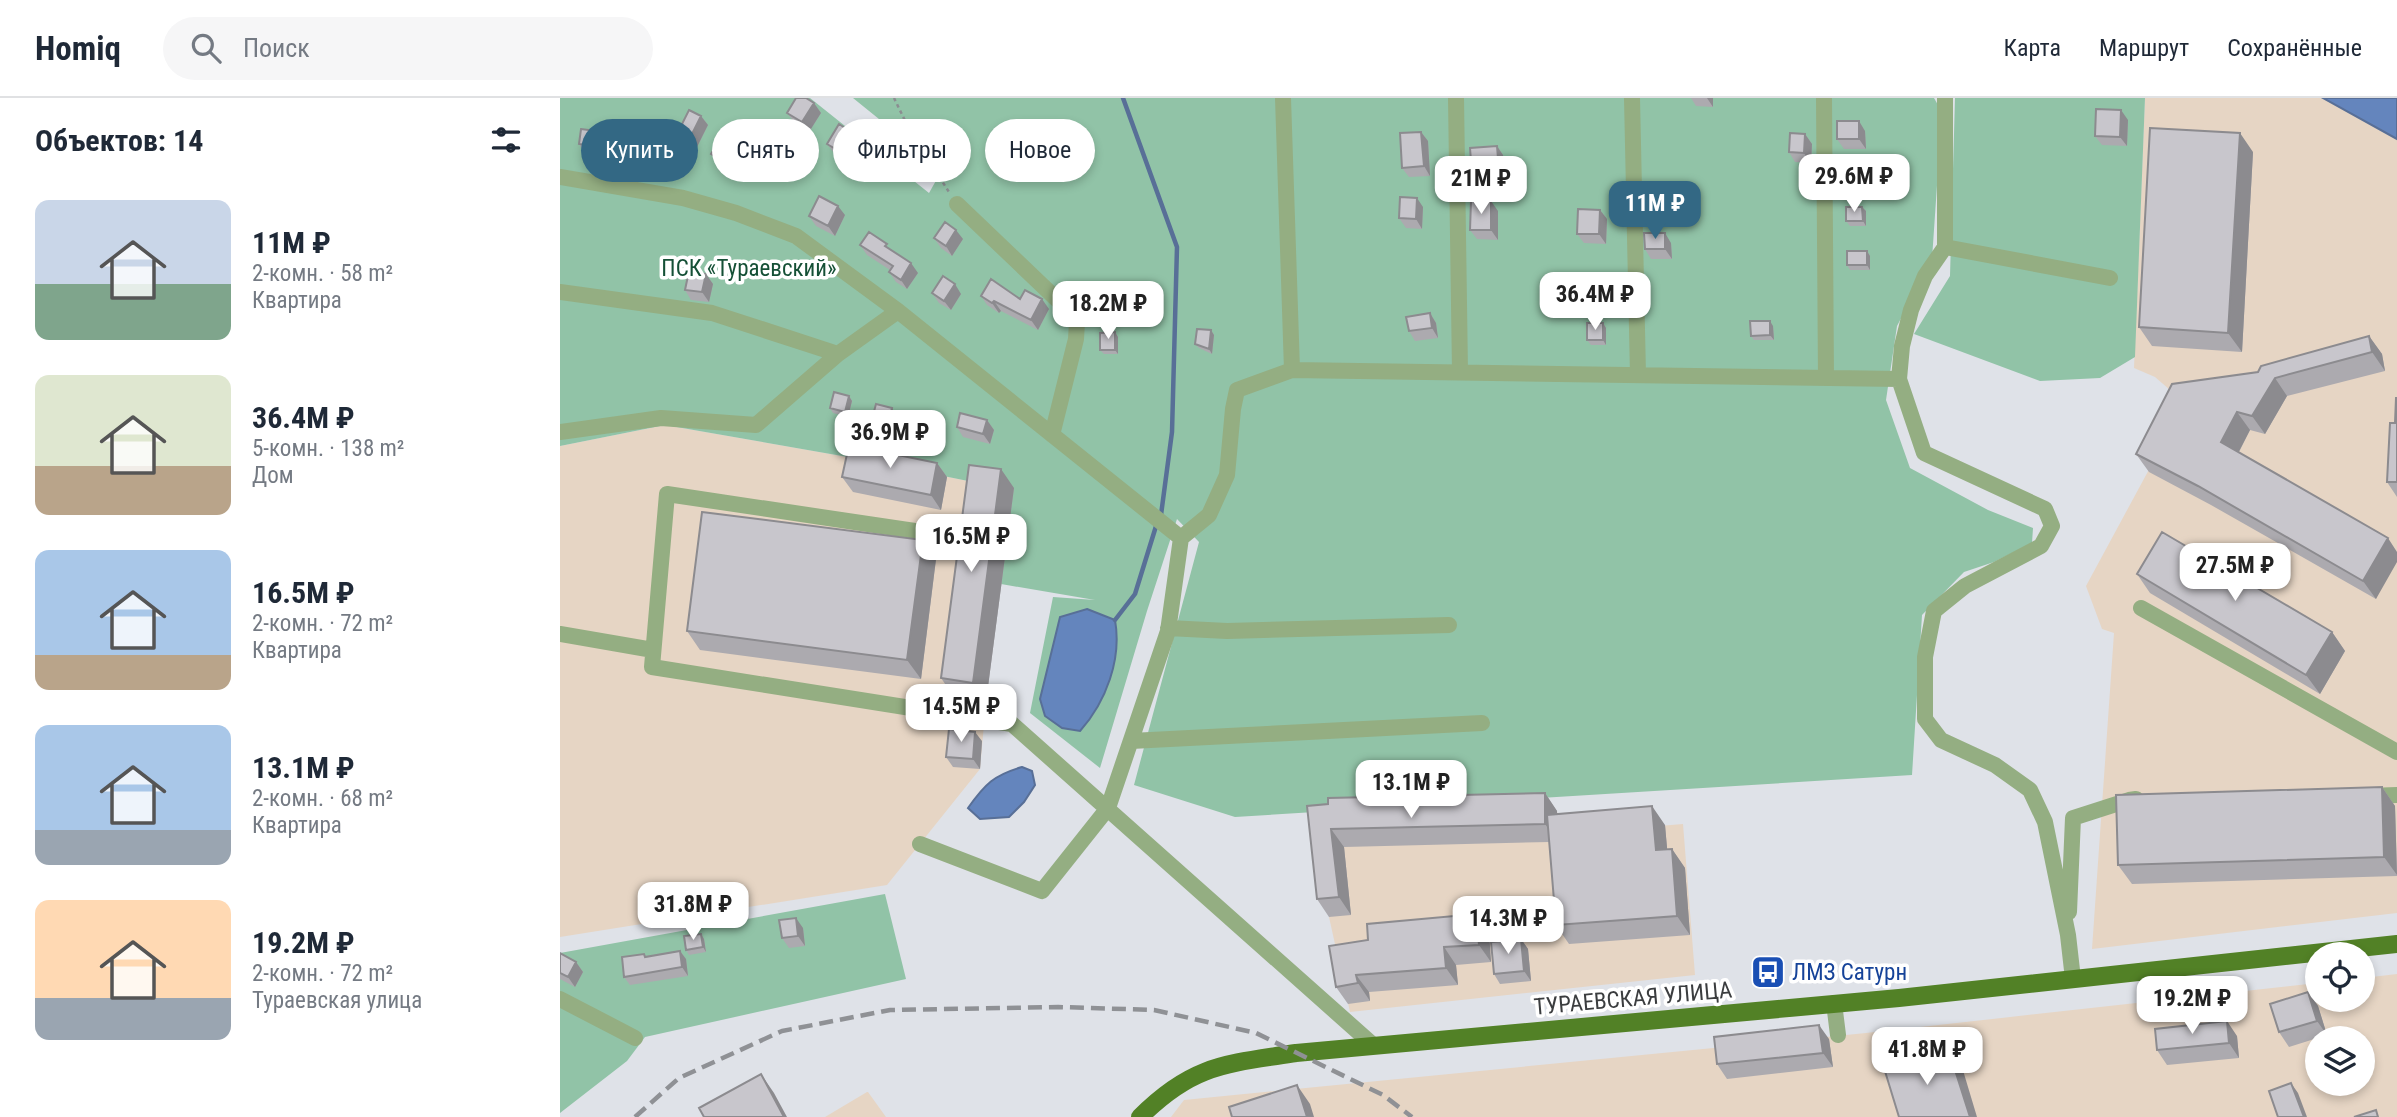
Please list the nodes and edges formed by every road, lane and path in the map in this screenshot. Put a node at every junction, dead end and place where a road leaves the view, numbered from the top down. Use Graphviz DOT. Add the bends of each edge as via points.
graph roads {
  1 [pos="894,98"];
  2 [pos="1283,98"];
  3 [pos="1456,98"];
  4 [pos="1632,98"];
  5 [pos="1824,98"];
  6 [pos="1945,98"];
  7 [pos="560,177"];
  8 [pos="957,204"];
  9 [pos="1945,247"];
  10 [pos="2110,278"];
  11 [pos="560,292"];
  12 [pos="898,311"];
  13 [pos="838,354"];
  14 [pos="1293,370"];
  15 [pos="1460,372"];
  16 [pos="1638,375"];
  17 [pos="1826,378"];
  18 [pos="1899,379"];
  19 [pos="560,432"];
  20 [pos="1052,435"];
  21 [pos="935,534"];
  22 [pos="1181,538"];
  23 [pos="2141,608"];
  24 [pos="1449,625"];
  25 [pos="1168,628"];
  26 [pos="560,634"];
  27 [pos="653,650"];
  28 [pos="1482,723"];
  29 [pos="1131,741"];
  30 [pos="2397,752"];
  31 [pos="2397,795"];
  32 [pos="2357,796"];
  33 [pos="2156,799"];
  34 [pos="1108,808"];
  35 [pos="920,844"];
  36 [pos="2068,935"];
  37 [pos="2397,944"];
  38 [pos="2073,979"];
  39 [pos="560,999"];
  40 [pos="1835,1003"];
  41 [pos="1838,1035"];
  42 [pos="635,1038"];
  43 [pos="1373,1045"];
  44 [pos="1140,1117"];
  1 -- 8 [label="path"];
  2 -- 14 [label="street"];
  3 -- 15 [label="street"];
  4 -- 16 [label="street"];
  5 -- 17 [label="street"];
  6 -- 9 [label="street"];
  7 -- 12 [label="street" via="736,212 796,236"];
  8 -- 20 [label="street" via="1077,322"];
  9 -- 10 [label="street"];
  9 -- 18 [label="street" via="1911,310"];
  11 -- 13 [label="street" via="712,313"];
  12 -- 13 [label="street"];
  12 -- 20 [label="street"];
  13 -- 19 [label="street" via="756,425 661,418"];
  14 -- 15 [label="street"];
  14 -- 22 [label="street" via="1237,390 1227,475 1209,515"];
  15 -- 16 [label="street"];
  16 -- 17 [label="street"];
  17 -- 18 [label="street"];
  18 -- 36 [label="street" via="1924,453 2045,509 2052,526 2041,546 1965,586 1934,611 1925,657 1925,719 1941,740 1995,765 2030,790 2045,821"];
  20 -- 22 [label="street"];
  21 -- 27 [label="street" via="667,494"];
  22 -- 25 [label="street"];
  23 -- 30 [label="street"];
  24 -- 25 [label="street" via="1227,631"];
  25 -- 29 [label="street"];
  26 -- 27 [label="street"];
  27 -- 34 [label="street" via="652,667 1012,724"];
  28 -- 29 [label="street"];
  29 -- 34 [label="street"];
  31 -- 32 [label="street"];
  33 -- 36 [label="street" via="2129,800 2073,818"];
  34 -- 35 [label="street" via="1042,891"];
  34 -- 43 [label="street"];
  36 -- 38 [label="street"];
  37 -- 38 [label="main road, ТУРАЕВСКАЯ УЛИЦА"];
  38 -- 40 [label="main road, ТУРАЕВСКАЯ УЛИЦА"];
  39 -- 42 [label="street"];
  40 -- 41 [label="street"];
  40 -- 43 [label="main road, ТУРАЕВСКАЯ УЛИЦА"];
  43 -- 44 [label="main road, ТУРАЕВСКАЯ УЛИЦА" via="1218,1065 1185,1079"];
}
